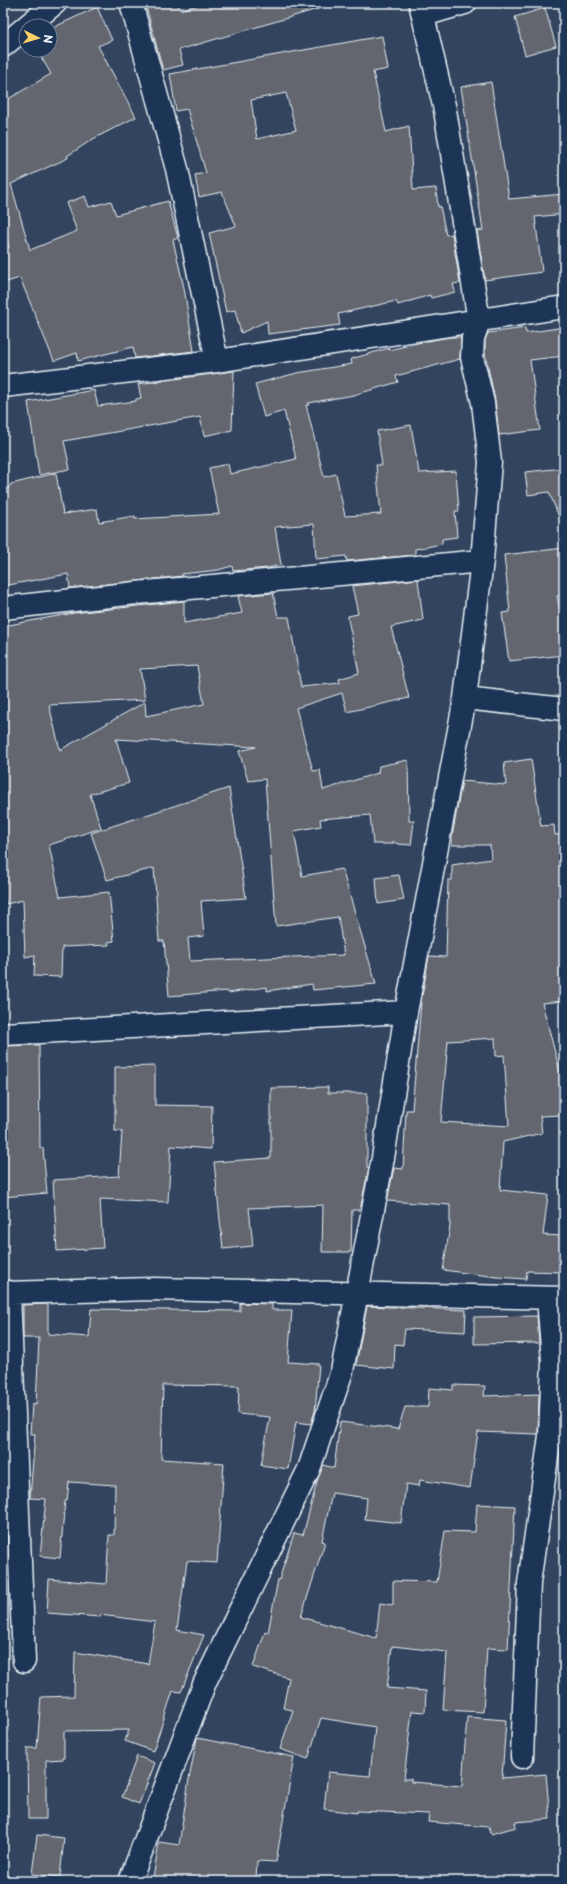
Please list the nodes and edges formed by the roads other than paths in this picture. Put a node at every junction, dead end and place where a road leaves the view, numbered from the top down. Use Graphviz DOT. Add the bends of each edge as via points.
graph roads {
  1 [pos="55,3"];
  2 [pos="131,3"];
  3 [pos="465,3"];
  4 [pos="422,9"];
  5 [pos="37,18"];
  6 [pos="18,34"];
  7 [pos="3,46"];
  8 [pos="564,307"];
  9 [pos="479,321"];
  10 [pos="217,361"];
  11 [pos="3,386"];
  12 [pos="482,561"];
  13 [pos="3,608"];
  14 [pos="465,698"];
  15 [pos="564,709"];
  16 [pos="406,1012"];
  17 [pos="3,1034"];
  18 [pos="6,1292"];
  19 [pos="357,1294"];
  20 [pos="556,1298"];
  21 [pos="24,1661"];
  22 [pos="522,1757"];
  23 [pos="130,1881"];
  1 -- 5 [label="street"];
  2 -- 10 [label="street" via="177,169"];
  3 -- 4 [label="street"];
  4 -- 9 [label="street" via="446,110"];
  6 -- 7 [label="street"];
  8 -- 9 [label="street"];
  9 -- 10 [label="street"];
  9 -- 12 [label="street" via="473,338 472,356 483,403 490,462"];
  10 -- 11 [label="street"];
  12 -- 13 [label="street"];
  12 -- 14 [label="street"];
  14 -- 15 [label="street"];
  14 -- 16 [label="street"];
  16 -- 17 [label="street"];
  16 -- 19 [label="street" via="383,1158"];
  18 -- 19 [label="street" via="153,1289"];
  18 -- 21 [label="street"];
  19 -- 20 [label="street"];
  19 -- 23 [label="street" via="342,1371 310,1469 206,1682"];
  20 -- 22 [label="street" via="550,1436 529,1584"];
}
